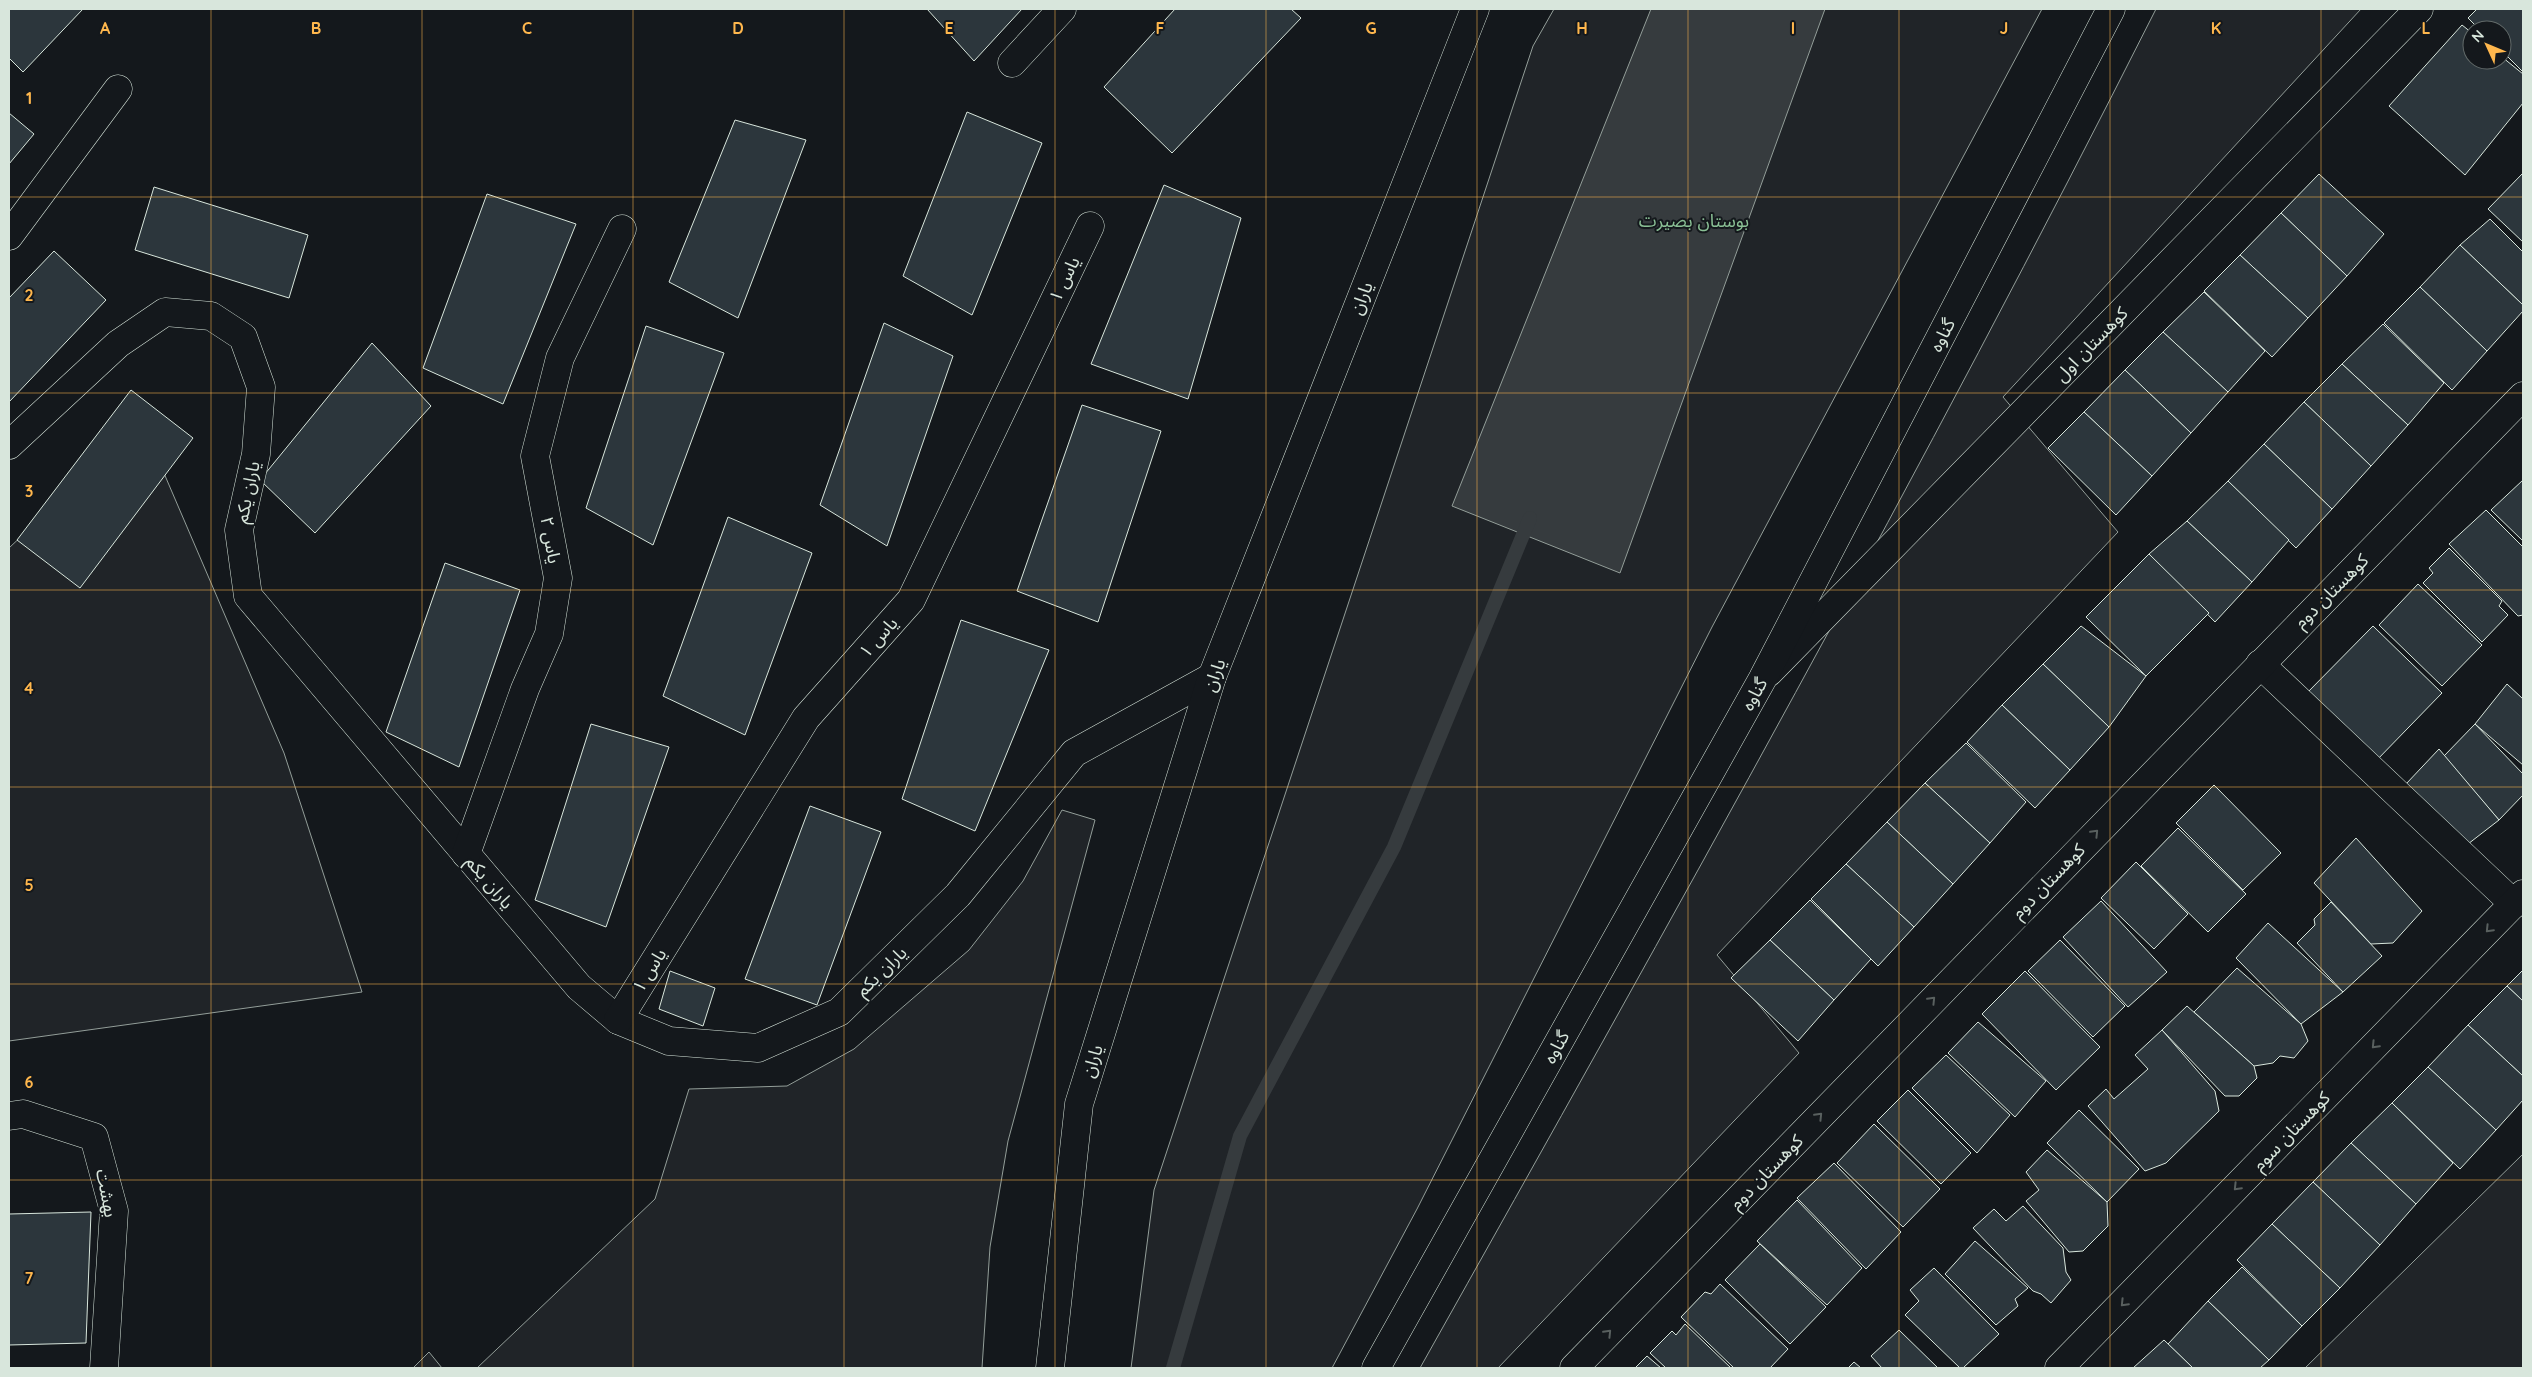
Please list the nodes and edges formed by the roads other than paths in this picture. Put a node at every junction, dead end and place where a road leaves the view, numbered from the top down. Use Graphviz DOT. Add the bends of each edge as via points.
graph roads {
  1 [pos="1062,9"];
  2 [pos="1475,9"];
  3 [pos="2111,9"];
  4 [pos="2419,9"];
  5 [pos="1012,63"];
  6 [pos="118,89"];
  7 [pos="1090,226"];
  8 [pos="622,229"];
  9 [pos="9,236"];
  10 [pos="2523,396"];
  11 [pos="9,445"];
  12 [pos="2260,664"];
  13 [pos="1212,677"];
  14 [pos="1763,678"];
  15 [pos="466,854"];
  16 [pos="2519,899"];
  17 [pos="618,1020"];
  18 [pos="9,1116"];
  19 [pos="104,1368"];
  20 [pos="1050,1368"];
  21 [pos="1376,1368"];
  22 [pos="1574,1368"];
  23 [pos="2059,1368"];
  1 -- 5 [label="street"];
  2 -- 13 [label="street, یاران"];
  3 -- 14 [label="street, گناوه"];
  4 -- 14 [label="street, کوهستان اول"];
  6 -- 9 [label="street"];
  7 -- 17 [label="street, یاس ۱" via="911,600 806,718"];
  8 -- 15 [label="street, یاس ۲" via="557,367 536,456 558,578 549,634 524,689"];
  10 -- 12 [label="street, کوهستان دوم"];
  11 -- 15 [label="street, یاران یکم" via="118,344 165,312 211,316 243,337 261,387 256,454 239,530 248,596"];
  12 -- 16 [label="street"];
  22 -- 12 [label="street, کوهستان دوم, one-way"];
  13 -- 17 [label="street, یاران یکم" via="1074,752 958,895 839,1012 758,1048 669,1042"];
  13 -- 20 [label="street, یاران" via="1079,1104"];
  14 -- 21 [label="street, گناوه"];
  15 -- 17 [label="street, یاران یکم" via="579,987"];
  16 -- 23 [label="street, کوهستان سوم, one-way"];
  18 -- 19 [label="street, بهشت" via="23,1114 94,1137 114,1211"];
}
